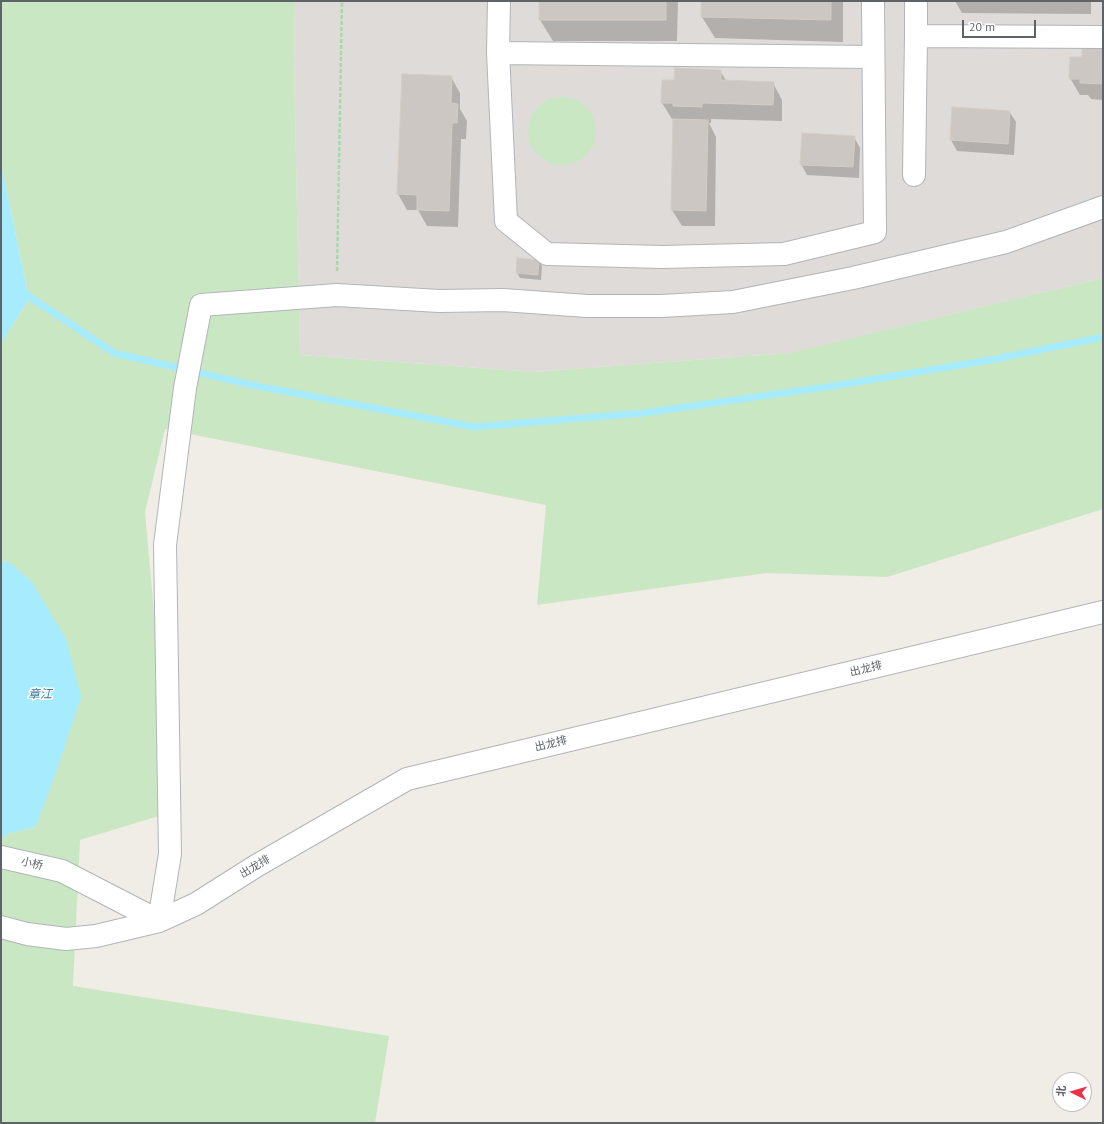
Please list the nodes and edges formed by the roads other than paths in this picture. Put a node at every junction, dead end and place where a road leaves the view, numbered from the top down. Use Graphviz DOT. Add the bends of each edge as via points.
graph roads {
  1 [pos="499,1"];
  2 [pos="872,1"];
  3 [pos="916,1"];
  4 [pos="916,36"];
  5 [pos="1103,37"];
  6 [pos="498,53"];
  7 [pos="872,57"];
  8 [pos="914,175"];
  9 [pos="1103,207"];
  10 [pos="1103,612"];
  11 [pos="1,857"];
  12 [pos="159,921"];
  13 [pos="1,927"];
  1 -- 6 [label="street"];
  2 -- 7 [label="street"];
  3 -- 4 [label="street"];
  4 -- 5 [label="street"];
  4 -- 8 [label="street"];
  6 -- 7 [label="street"];
  6 -- 7 [label="street" via="506,221 546,254 662,257 784,254 875,232"];
  9 -- 12 [label="street" via="1006,242 853,278 733,302 661,306 587,306 503,300 439,301 337,295 201,305 185,388 165,545 170,854"];
  10 -- 12 [label="street, 出龙排" via="406,779 196,904"];
  11 -- 12 [label="street, 小桥" via="62,871"];
  12 -- 13 [label="street, 出龙排" via="96,936 66,939 27,934"];
}
